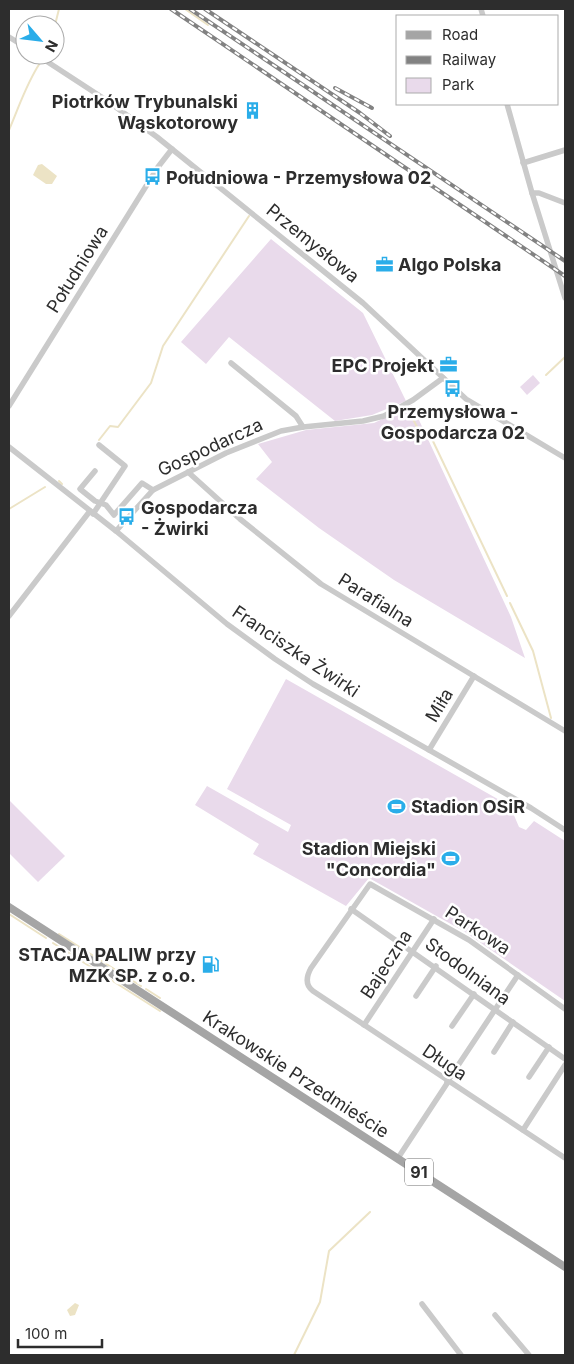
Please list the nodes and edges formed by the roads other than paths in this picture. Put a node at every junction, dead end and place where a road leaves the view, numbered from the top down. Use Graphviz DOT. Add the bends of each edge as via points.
graph roads {
  1 [pos="52,65"];
  2 [pos="507,105"];
  3 [pos="172,149"];
  4 [pos="565,150"];
  5 [pos="523,163"];
  6 [pos="532,193"];
  7 [pos="565,203"];
  8 [pos="565,298"];
  9 [pos="231,362"];
  10 [pos="443,378"];
  11 [pos="9,406"];
  12 [pos="303,427"];
  13 [pos="98,445"];
  14 [pos="9,447"];
  15 [pos="565,458"];
  16 [pos="95,471"];
  17 [pos="188,472"];
  18 [pos="153,490"];
  19 [pos="100,502"];
  20 [pos="92,512"];
  21 [pos="116,531"];
  22 [pos="9,616"];
  23 [pos="474,676"];
  24 [pos="565,731"];
  25 [pos="429,750"];
  26 [pos="565,830"];
  27 [pos="9,907"];
  28 [pos="351,909"];
  29 [pos="434,919"];
  30 [pos="413,950"];
  31 [pos="436,966"];
  32 [pos="518,975"];
  33 [pos="474,994"];
  34 [pos="416,996"];
  35 [pos="495,1009"];
  36 [pos="565,1009"];
  37 [pos="513,1022"];
  38 [pos="364,1025"];
  39 [pos="452,1026"];
  40 [pos="549,1047"];
  41 [pos="494,1052"];
  42 [pos="565,1059"];
  43 [pos="565,1065"];
  44 [pos="529,1076"];
  45 [pos="448,1082"];
  46 [pos="523,1130"];
  47 [pos="565,1157"];
  48 [pos="398,1158"];
  49 [pos="565,1267"];
  50 [pos="422,1304"];
  51 [pos="495,1315"];
  52 [pos="461,1355"];
  53 [pos="529,1355"];
  1 -- 3 [label="street, Przemysłowa"];
  2 -- 5 [label="street"];
  3 -- 10 [label="street, Przemysłowa" via="363,303"];
  3 -- 11 [label="street, Południowa"];
  4 -- 5 [label="street"];
  5 -- 6 [label="street"];
  6 -- 7 [label="street"];
  6 -- 8 [label="street"];
  9 -- 12 [label="street" via="296,416"];
  10 -- 12 [label="street, Gospodarcza" via="384,416 363,422"];
  10 -- 15 [label="street, Przemysłowa" via="469,401"];
  12 -- 17 [label="street, Gospodarcza" via="255,440"];
  13 -- 19 [label="street" via="125,466"];
  14 -- 20 [label="street, Franciszka Żwirki"];
  16 -- 19 [label="street" via="80,489"];
  17 -- 18 [label="street, Gospodarcza"];
  17 -- 23 [label="street, Parafialna" via="321,584"];
  18 -- 19 [label="street" via="142,483 115,515"];
  18 -- 21 [label="street, Gospodarcza"];
  19 -- 20 [label="street"];
  20 -- 21 [label="street, Franciszka Żwirki"];
  20 -- 22 [label="street"];
  21 -- 25 [label="street, Franciszka Żwirki" via="254,645 313,684"];
  23 -- 24 [label="street, Parafialna"];
  23 -- 25 [label="street, Miła"];
  25 -- 26 [label="street, Franciszka Żwirki"];
  27 -- 48 [label="main road, Krakowskie Przedmieście / 91"];
  28 -- 29 [label="street, Parkowa" via="370,884"];
  28 -- 30 [label="street, Stodolniana"];
  28 -- 38 [label="street, Długa" via="308,973 307,982 310,989"];
  29 -- 30 [label="street, Bajeczna"];
  29 -- 32 [label="street, Parkowa"];
  30 -- 31 [label="street, Stodolniana"];
  30 -- 38 [label="street, Bajeczna"];
  31 -- 33 [label="street, Stodolniana"];
  31 -- 34 [label="street"];
  32 -- 35 [label="street"];
  32 -- 36 [label="street, Parkowa"];
  33 -- 35 [label="street, Stodolniana"];
  33 -- 39 [label="street"];
  35 -- 37 [label="street, Stodolniana"];
  35 -- 45 [label="street"];
  37 -- 40 [label="street, Stodolniana"];
  37 -- 41 [label="street"];
  38 -- 45 [label="street, Długa"];
  40 -- 42 [label="street, Stodolniana"];
  40 -- 44 [label="street"];
  43 -- 46 [label="street"];
  45 -- 46 [label="street, Długa"];
  45 -- 48 [label="street"];
  46 -- 47 [label="street, Długa"];
  48 -- 49 [label="main road, Krakowskie Przedmieście / 91"];
  50 -- 52 [label="street"];
  51 -- 53 [label="street"];
}
